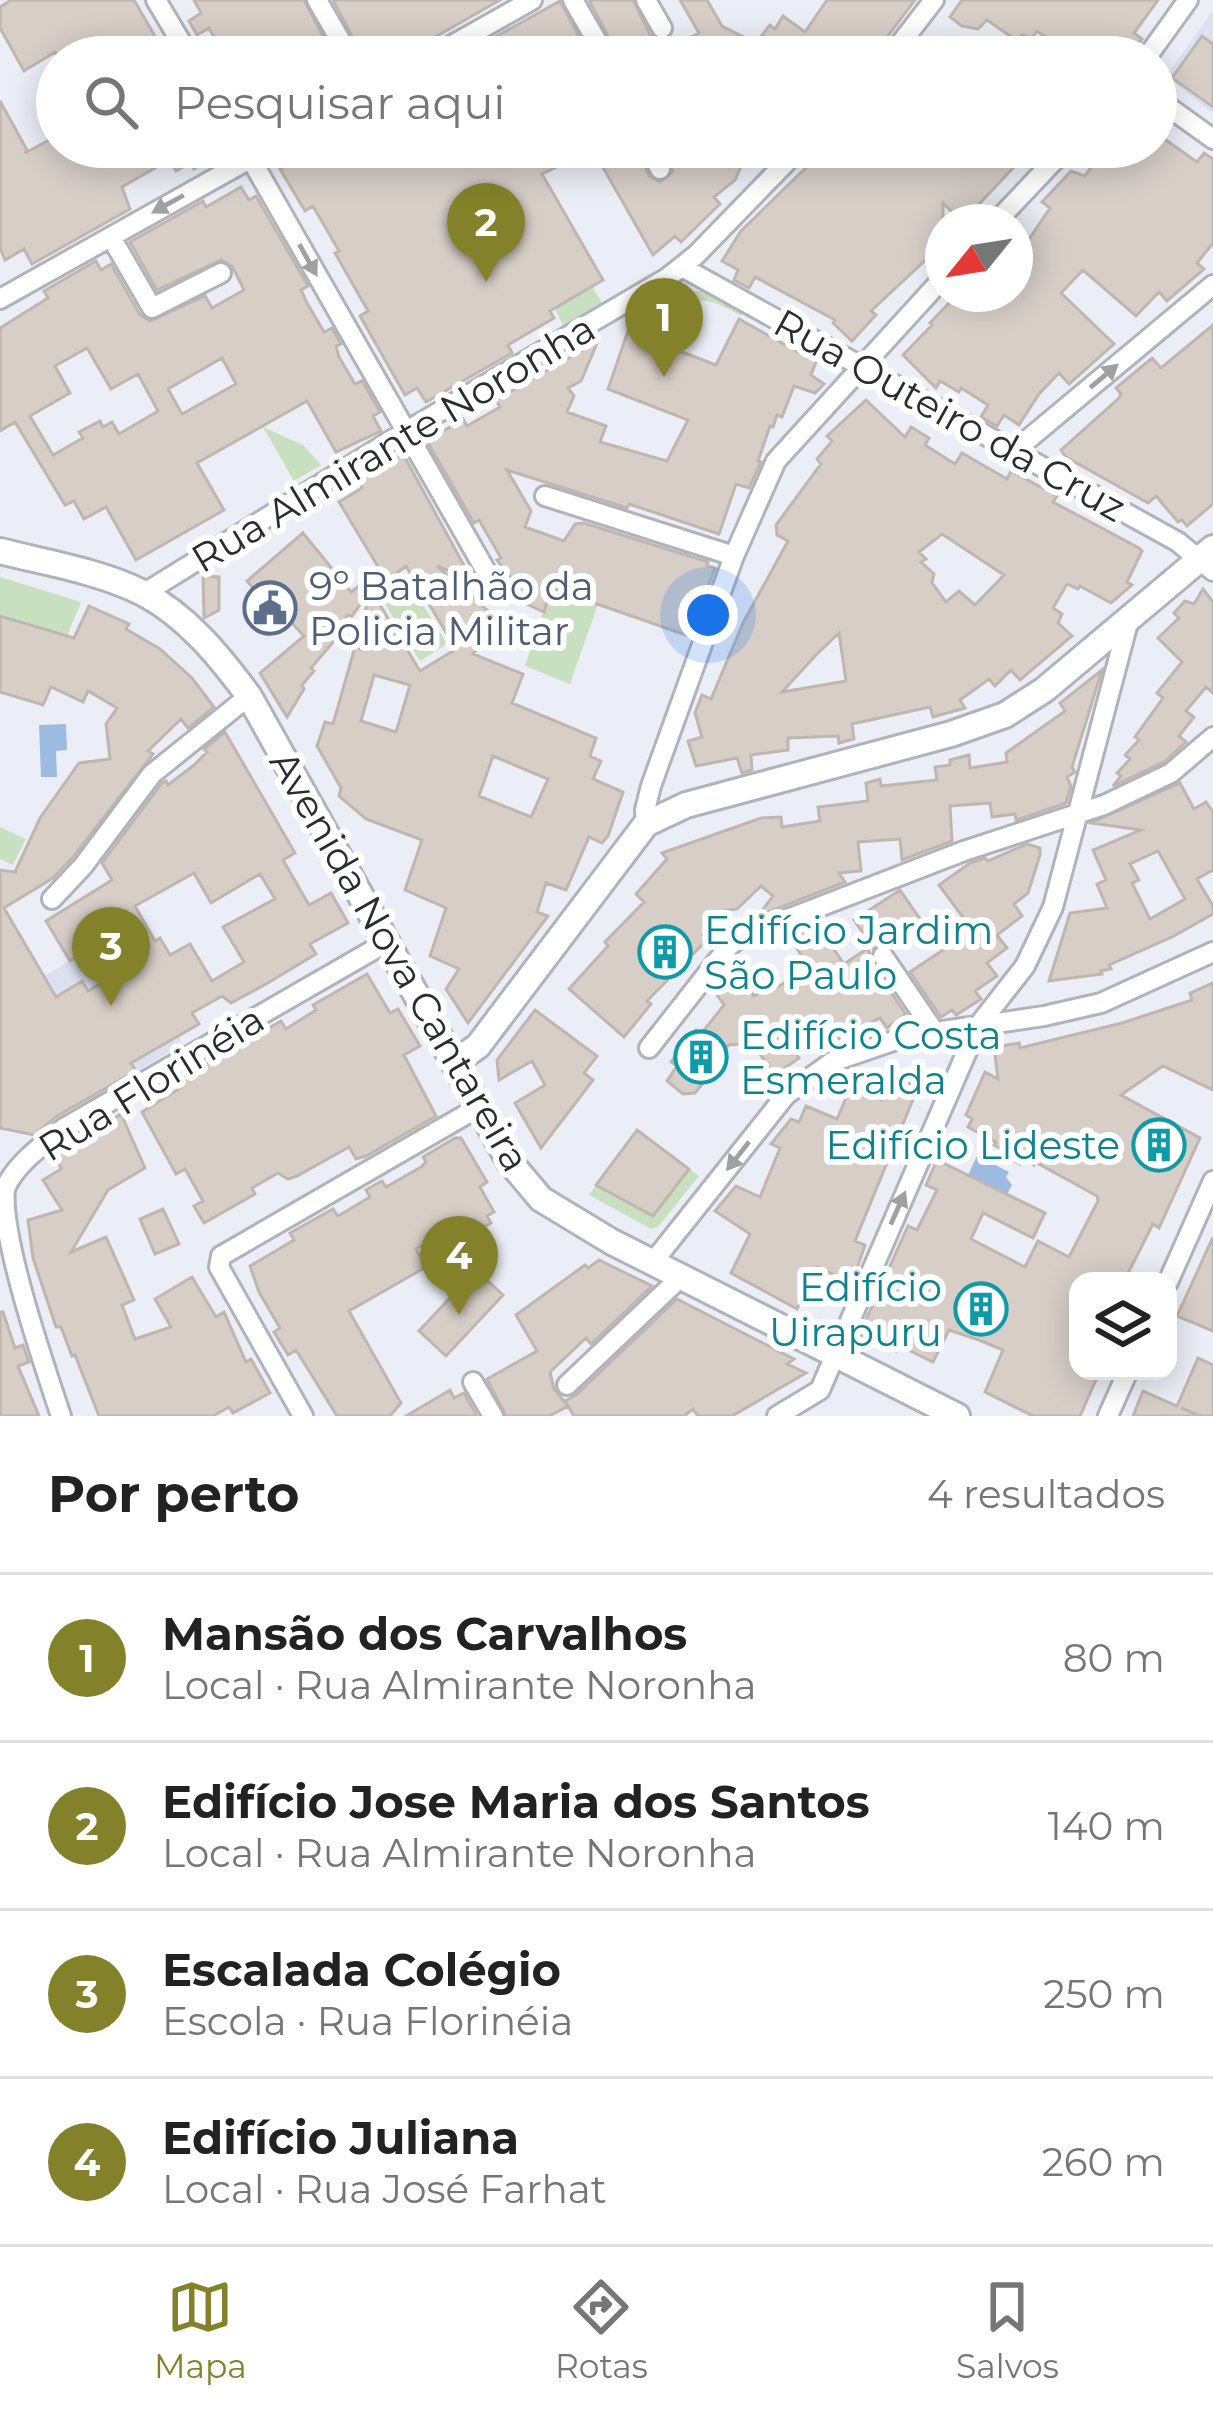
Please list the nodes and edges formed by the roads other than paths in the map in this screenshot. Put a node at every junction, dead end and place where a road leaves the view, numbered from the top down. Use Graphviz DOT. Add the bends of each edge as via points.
graph roads {
  1 [pos="156,0"];
  2 [pos="317,0"];
  3 [pos="573,0"];
  4 [pos="646,0"];
  5 [pos="934,0"];
  6 [pos="1188,0"];
  7 [pos="522,3"];
  8 [pos="662,28"];
  9 [pos="177,36"];
  10 [pos="338,36"];
  11 [pos="466,36"];
  12 [pos="594,36"];
  13 [pos="906,36"];
  14 [pos="1162,36"];
  15 [pos="1177,113"];
  16 [pos="1213,139"];
  17 [pos="222,168"];
  18 [pos="255,168"];
  19 [pos="780,168"];
  20 [pos="1047,168"];
  21 [pos="1013,204"];
  22 [pos="110,236"];
  23 [pos="682,267"];
  24 [pos="220,273"];
  25 [pos="1213,285"];
  26 [pos="925,297"];
  27 [pos="0,298"];
  28 [pos="861,365"];
  29 [pos="405,432"];
  30 [pos="1014,451"];
  31 [pos="545,496"];
  32 [pos="0,551"];
  33 [pos="734,556"];
  34 [pos="1209,559"];
  35 [pos="487,573"];
  36 [pos="143,594"];
  37 [pos="1129,619"];
  38 [pos="249,696"];
  39 [pos="1213,736"];
  40 [pos="1081,813"];
  41 [pos="646,824"];
  42 [pos="52,899"];
  43 [pos="387,942"];
  44 [pos="1213,952"];
  45 [pos="883,956"];
  46 [pos="978,1026"];
  47 [pos="934,1031"];
  48 [pos="649,1048"];
  49 [pos="454,1063"];
  50 [pos="479,1107"];
  51 [pos="1213,1181"];
  52 [pos="3,1187"];
  53 [pos="653,1262"];
  54 [pos="1172,1272"];
  55 [pos="682,1276"];
  56 [pos="834,1354"];
  57 [pos="1124,1380"];
  58 [pos="473,1382"];
  59 [pos="567,1384"];
  60 [pos="61,1416"];
  61 [pos="303,1416"];
  62 [pos="493,1416"];
  63 [pos="777,1416"];
  64 [pos="957,1416"];
  65 [pos="1108,1416"];
  1 -- 9 [label="street"];
  2 -- 10 [label="street"];
  3 -- 12 [label="street"];
  4 -- 8 [label="street"];
  5 -- 13 [label="street"];
  6 -- 14 [label="street"];
  7 -- 11 [label="street"];
  15 -- 16 [label="street"];
  17 -- 22 [label="street, one-way"];
  18 -- 29 [label="street, one-way"];
  19 -- 23 [label="street, Rua Almirante Noronha"];
  20 -- 21 [label="street"];
  22 -- 24 [label="street" via="152,308"];
  22 -- 27 [label="street"];
  23 -- 28 [label="street, Rua Outeiro da Cruz"];
  23 -- 29 [label="street, Rua Almirante Noronha"];
  30 -- 25 [label="street, one-way"];
  26 -- 28 [label="street"];
  28 -- 30 [label="street, Rua Outeiro da Cruz"];
  28 -- 33 [label="street" via="776,461"];
  29 -- 35 [label="street"];
  29 -- 36 [label="street, Rua Almirante Noronha"];
  30 -- 34 [label="street, Rua Outeiro da Cruz"];
  31 -- 33 [label="street"];
  32 -- 36 [label="main road, Avenida Nova Cantareira"];
  33 -- 41 [label="street" via="645,804"];
  34 -- 37 [label="main road"];
  36 -- 38 [label="main road, Avenida Nova Cantareira" via="206,644"];
  37 -- 40 [label="street"];
  37 -- 41 [label="main road" via="1005,715 686,805"];
  38 -- 42 [label="street" via="152,774"];
  38 -- 43 [label="main road, Avenida Nova Cantareira"];
  39 -- 40 [label="street" via="1172,773"];
  40 -- 46 [label="street" via="1040,938"];
  40 -- 48 [label="street" via="741,937"];
  41 -- 49 [label="main road" via="478,1046"];
  43 -- 49 [label="main road, Avenida Nova Cantareira"];
  43 -- 52 [label="street, Rua Florinéia" via="64,1129"];
  44 -- 46 [label="street" via="1100,1003"];
  45 -- 47 [label="street"];
  46 -- 47 [label="street"];
  56 -- 46 [label="street, one-way"];
  47 -- 53 [label="street, one-way" via="805,1078"];
  49 -- 50 [label="main road, Avenida Nova Cantareira"];
  50 -- 53 [label="main road, Avenida Nova Cantareira" via="532,1192"];
  50 -- 61 [label="street" via="221,1256 219,1267"];
  51 -- 54 [label="street"];
  52 -- 60 [label="street, Rua Florinéia" via="12,1275"];
  53 -- 55 [label="main road, Avenida Nova Cantareira"];
  55 -- 56 [label="main road, Avenida Nova Cantareira"];
  55 -- 59 [label="street"];
  56 -- 63 [label="street" via="820,1390"];
  56 -- 64 [label="main road, Avenida Nova Cantareira"];
  57 -- 65 [label="street"];
  58 -- 62 [label="street"];
}
